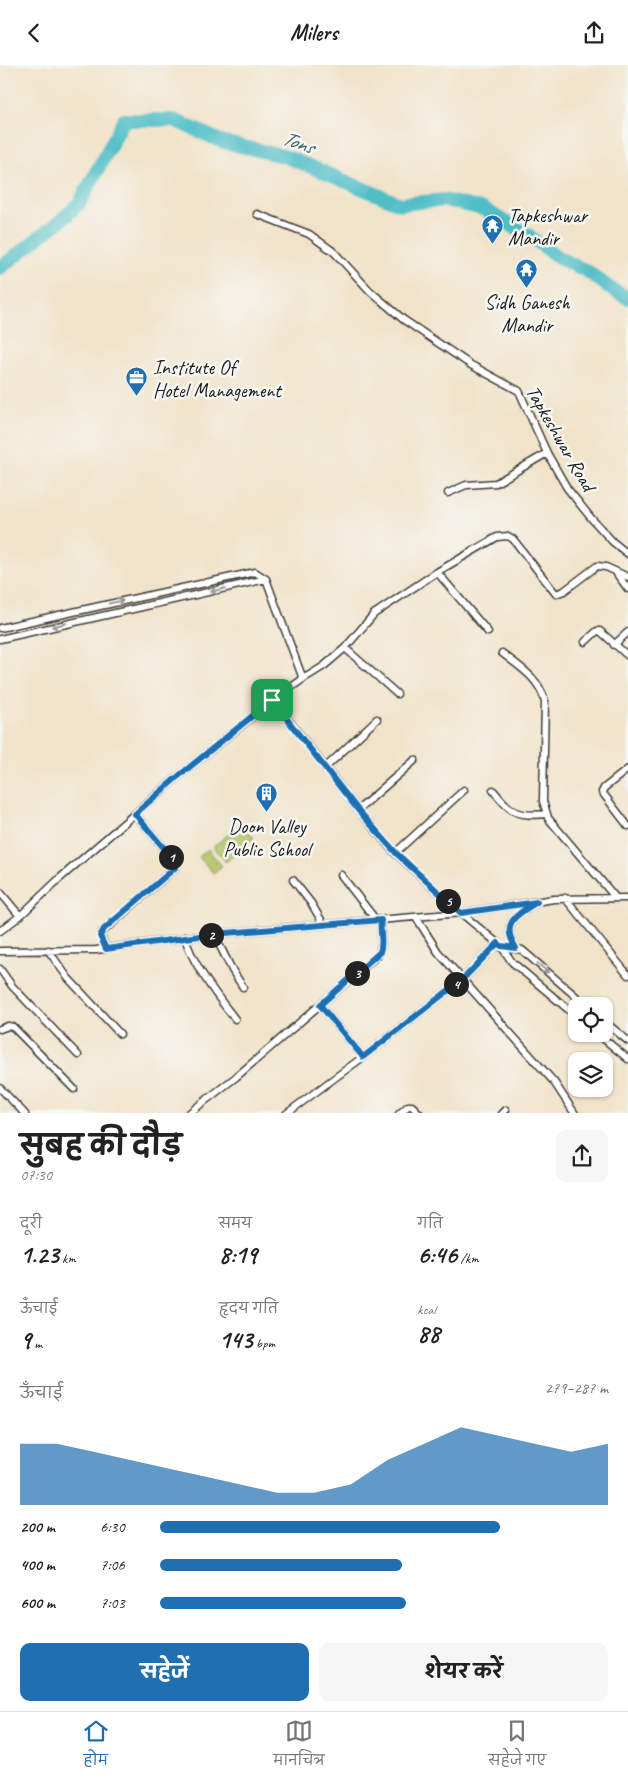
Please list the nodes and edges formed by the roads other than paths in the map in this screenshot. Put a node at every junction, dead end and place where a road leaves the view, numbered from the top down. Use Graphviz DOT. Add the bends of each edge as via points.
graph roads {
  1 [pos="256,214"];
  2 [pos="547,453"];
  3 [pos="448,493"];
  4 [pos="628,554"];
  5 [pos="436,572"];
  6 [pos="616,573"];
  7 [pos="628,577"];
  8 [pos="266,579"];
  9 [pos="628,589"];
  10 [pos="155,594"];
  11 [pos="157,604"];
  12 [pos="0,628"];
  13 [pos="628,632"];
  14 [pos="488,633"];
  15 [pos="0,639"];
  16 [pos="585,642"];
  17 [pos="614,645"];
  18 [pos="345,647"];
  19 [pos="502,653"];
  20 [pos="628,657"];
  21 [pos="303,679"];
  22 [pos="397,694"];
  23 [pos="272,700"];
  24 [pos="377,719"];
  25 [pos="415,760"];
  26 [pos="325,768"];
  27 [pos="628,769"];
  28 [pos="464,790"];
  29 [pos="493,790"];
  30 [pos="358,810"];
  31 [pos="135,814"];
  32 [pos="547,814"];
  33 [pos="628,827"];
  34 [pos="396,853"];
  35 [pos="341,875"];
  36 [pos="294,880"];
  37 [pos="0,892"];
  38 [pos="615,897"];
  39 [pos="628,897"];
  40 [pos="564,898"];
  41 [pos="537,902"];
  42 [pos="461,913"];
  43 [pos="20,916"];
  44 [pos="416,917"];
  45 [pos="379,920"];
  46 [pos="324,925"];
  47 [pos="0,931"];
  48 [pos="214,934"];
  49 [pos="185,937"];
  50 [pos="500,945"];
  51 [pos="516,948"];
  52 [pos="106,949"];
  53 [pos="48,950"];
  54 [pos="0,951"];
  55 [pos="0,969"];
  56 [pos="628,975"];
  57 [pos="463,979"];
  58 [pos="242,987"];
  59 [pos="577,997"];
  60 [pos="320,1005"];
  61 [pos="568,1009"];
  62 [pos="235,1019"];
  63 [pos="613,1028"];
  64 [pos="0,1029"];
  65 [pos="120,1034"];
  66 [pos="628,1041"];
  67 [pos="608,1042"];
  68 [pos="78,1055"];
  69 [pos="363,1057"];
  70 [pos="628,1059"];
  71 [pos="0,1088"];
  72 [pos="74,1089"];
  73 [pos="25,1113"];
  74 [pos="188,1113"];
  75 [pos="286,1113"];
  76 [pos="399,1113"];
  77 [pos="420,1113"];
  78 [pos="576,1113"];
  1 -- 2 [label="street, Tapkeshwar Road" via="309,234 334,253 370,291 404,320 471,365 519,391"];
  2 -- 3 [label="street" via="496,483 466,485"];
  2 -- 4 [label="street, Tapkeshwar Road" via="567,488 591,518"];
  5 -- 6 [label="street" via="503,535 513,539 556,594 597,566"];
  5 -- 14 [label="street"];
  5 -- 18 [label="street" via="374,614"];
  6 -- 7 [label="street"];
  6 -- 9 [label="street"];
  8 -- 10 [label="street" via="255,572"];
  8 -- 11 [label="street, one-way"];
  8 -- 21 [label="street"];
  10 -- 11 [label="street"];
  12 -- 10 [label="street, one-way"];
  11 -- 15 [label="street, one-way"];
  13 -- 17 [label="street"];
  16 -- 17 [label="street" via="600,631"];
  17 -- 20 [label="street"];
  18 -- 21 [label="street"];
  18 -- 22 [label="street"];
  19 -- 32 [label="street" via="535,680 542,690 545,701 543,801"];
  21 -- 23 [label="street"];
  23 -- 26 [label="street"];
  23 -- 31 [label="street"];
  24 -- 26 [label="street"];
  25 -- 30 [label="street"];
  26 -- 30 [label="street"];
  27 -- 33 [label="street" via="602,792"];
  28 -- 34 [label="street"];
  29 -- 32 [label="street" via="513,811 526,815"];
  30 -- 34 [label="street"];
  31 -- 43 [label="street"];
  31 -- 52 [label="street" via="174,860 176,867 102,932 100,936"];
  32 -- 38 [label="street"];
  34 -- 42 [label="street"];
  35 -- 45 [label="street"];
  36 -- 46 [label="street"];
  37 -- 43 [label="street"];
  38 -- 39 [label="street"];
  38 -- 40 [label="street"];
  40 -- 41 [label="street"];
  40 -- 56 [label="street"];
  41 -- 42 [label="street"];
  41 -- 51 [label="street" via="515,918 509,927 509,935"];
  42 -- 44 [label="street"];
  42 -- 50 [label="street"];
  43 -- 47 [label="street"];
  44 -- 45 [label="street"];
  44 -- 57 [label="street" via="438,952"];
  45 -- 46 [label="street"];
  45 -- 60 [label="street" via="383,944 380,952"];
  46 -- 48 [label="street"];
  48 -- 49 [label="street"];
  48 -- 58 [label="street"];
  49 -- 52 [label="street"];
  49 -- 62 [label="street" via="194,959"];
  50 -- 51 [label="street"];
  50 -- 57 [label="street"];
  50 -- 61 [label="street" via="512,962"];
  51 -- 59 [label="street, one-way"];
  52 -- 53 [label="street"];
  53 -- 54 [label="street"];
  53 -- 65 [label="street" via="68,978"];
  55 -- 68 [label="street"];
  57 -- 69 [label="street"];
  57 -- 78 [label="street" via="554,1082"];
  60 -- 69 [label="street"];
  60 -- 74 [label="street" via="236,1077"];
  63 -- 66 [label="street"];
  64 -- 72 [label="street" via="13,1027"];
  67 -- 70 [label="street"];
  69 -- 75 [label="street"];
  71 -- 73 [label="street"];
  76 -- 77 [label="street" via="408,1106"];
}
